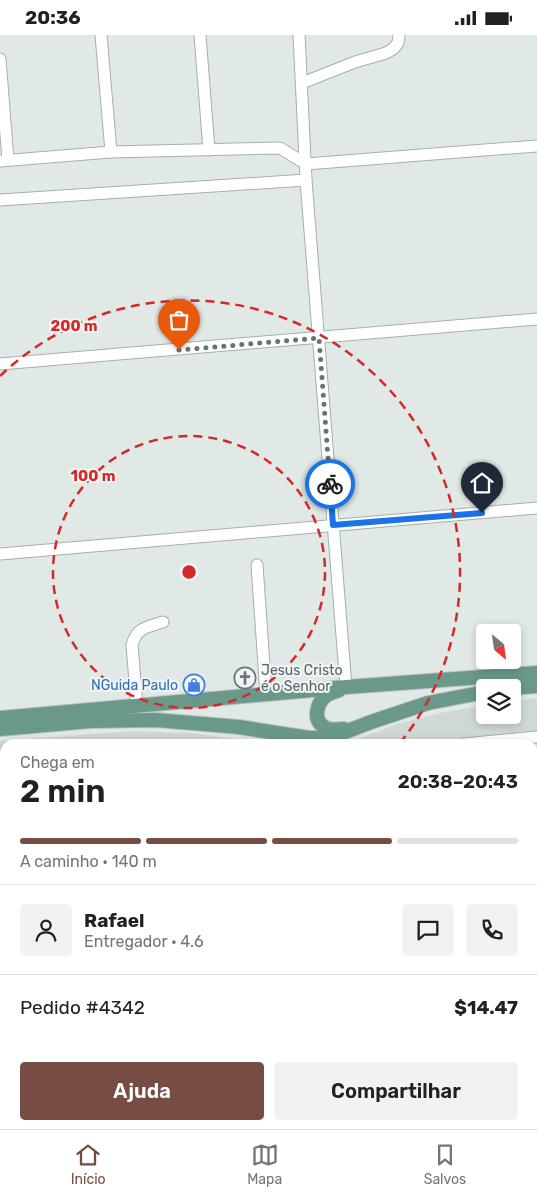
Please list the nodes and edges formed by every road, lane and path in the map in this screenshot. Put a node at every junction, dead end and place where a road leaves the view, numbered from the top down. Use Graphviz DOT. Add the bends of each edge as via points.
graph roads {
  1 [pos="101,35"];
  2 [pos="200,35"];
  3 [pos="299,35"];
  4 [pos="399,35"];
  5 [pos="0,59"];
  6 [pos="302,83"];
  7 [pos="537,146"];
  8 [pos="209,150"];
  9 [pos="112,152"];
  10 [pos="4,161"];
  11 [pos="306,164"];
  12 [pos="306,180"];
  13 [pos="0,200"];
  14 [pos="537,319"];
  15 [pos="319,338"];
  16 [pos="0,364"];
  17 [pos="537,508"];
  18 [pos="333,525"];
  19 [pos="0,554"];
  20 [pos="257,565"];
  21 [pos="162,622"];
  22 [pos="537,673"];
  23 [pos="537,686"];
  24 [pos="346,687"];
  25 [pos="521,687"];
  26 [pos="476,693"];
  27 [pos="266,694"];
  28 [pos="137,706"];
  29 [pos="0,718"];
  30 [pos="371,722"];
  31 [pos="0,729"];
  1 -- 9 [label="street"];
  2 -- 8 [label="street"];
  3 -- 6 [label="street"];
  4 -- 6 [label="street" via="398,43 386,53"];
  5 -- 10 [label="street"];
  6 -- 11 [label="street"];
  7 -- 11 [label="street"];
  8 -- 9 [label="street"];
  8 -- 11 [label="street" via="280,148"];
  9 -- 10 [label="street"];
  11 -- 12 [label="street"];
  12 -- 13 [label="street"];
  12 -- 15 [label="street"];
  14 -- 15 [label="street"];
  15 -- 16 [label="street"];
  15 -- 18 [label="street"];
  17 -- 18 [label="street"];
  18 -- 19 [label="street"];
  18 -- 24 [label="street"];
  20 -- 27 [label="street"];
  21 -- 28 [label="street" via="141,629 134,636"];
  22 -- 24 [label="main road"];
  23 -- 25 [label="main road"];
  24 -- 27 [label="main road"];
  24 -- 30 [label="main road" via="326,696 316,712 319,721 332,729"];
  26 -- 30 [label="main road" via="428,703"];
  27 -- 28 [label="main road"];
  28 -- 29 [label="main road"];
  30 -- 31 [label="main road" via="325,738 156,720 91,721"];
}
